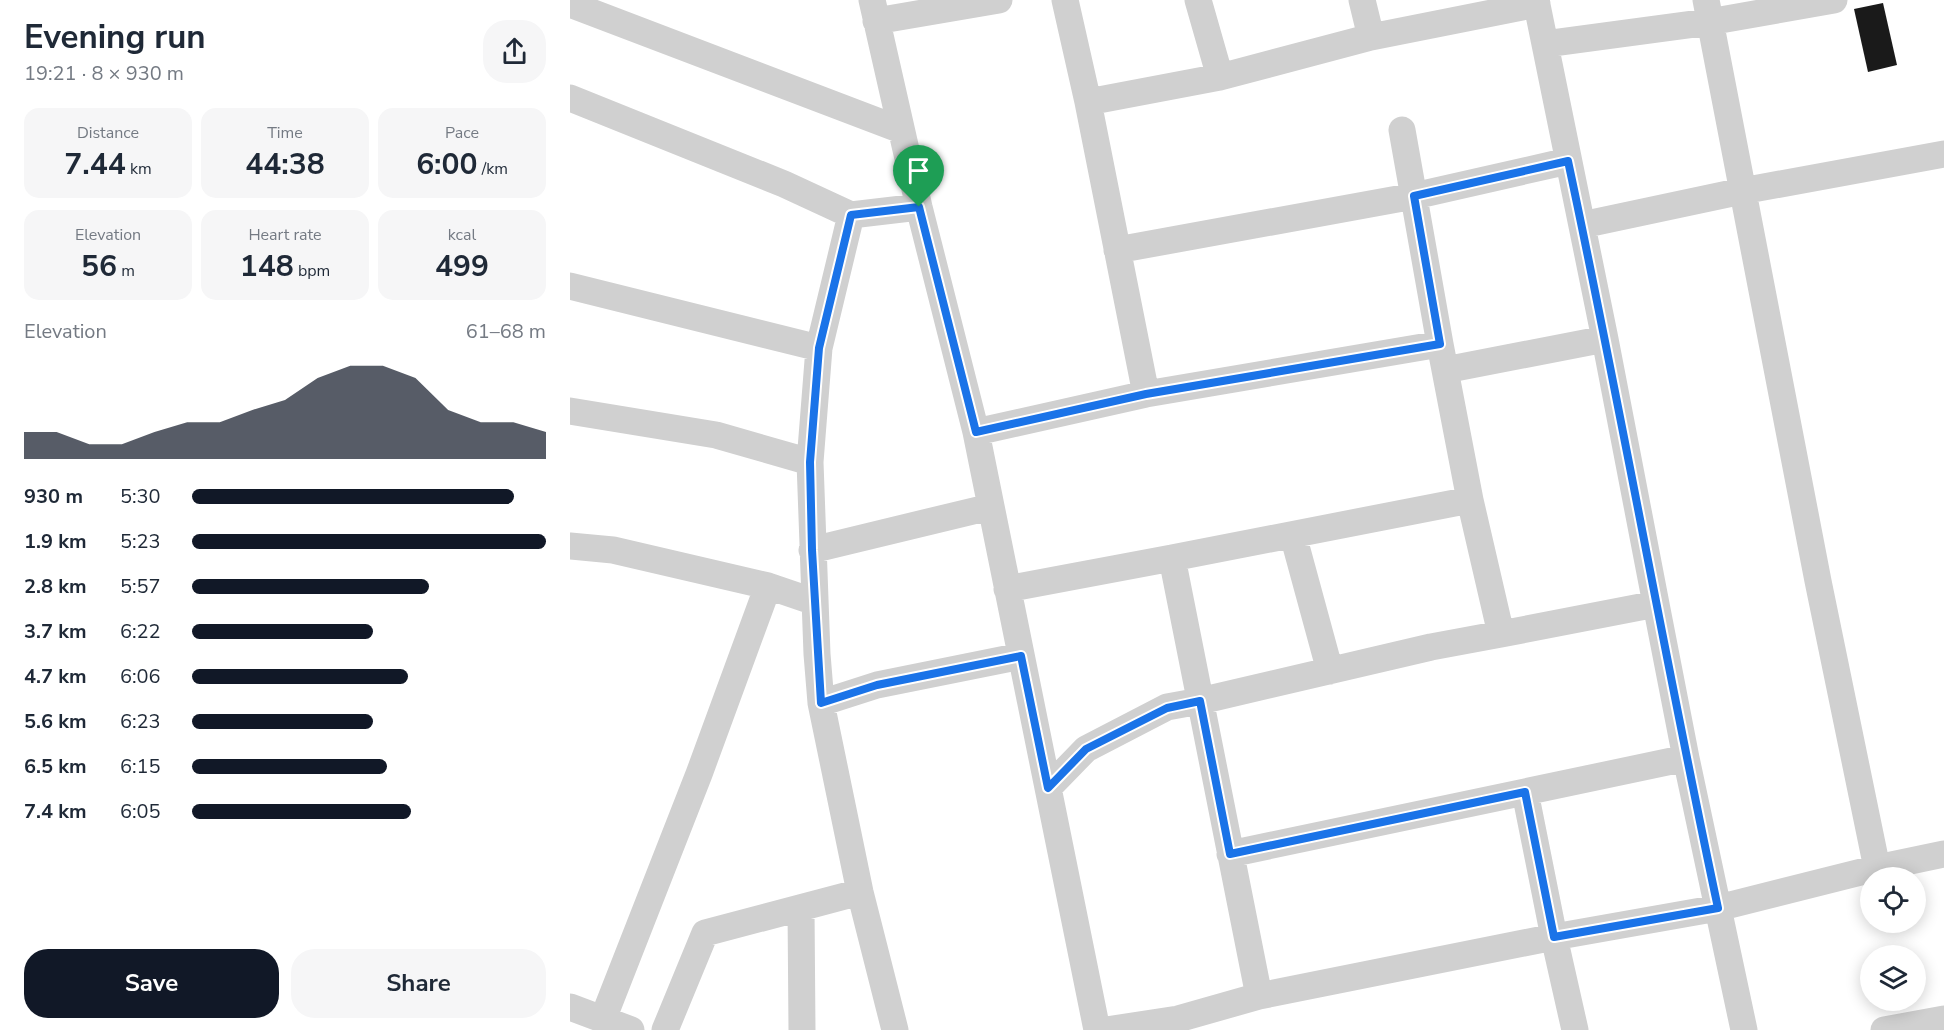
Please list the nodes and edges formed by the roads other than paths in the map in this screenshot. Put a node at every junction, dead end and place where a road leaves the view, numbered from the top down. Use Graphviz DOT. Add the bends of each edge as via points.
graph roads {
  1 [pos="999,0"];
  2 [pos="1065,0"];
  3 [pos="1198,0"];
  4 [pos="1362,0"];
  5 [pos="1834,0"];
  6 [pos="1537,2"];
  7 [pos="570,4"];
  8 [pos="874,10"];
  9 [pos="1708,11"];
  10 [pos="1371,37"];
  11 [pos="1545,44"];
  12 [pos="1220,77"];
  13 [pos="570,98"];
  14 [pos="1088,102"];
  15 [pos="901,130"];
  16 [pos="1402,130"];
  17 [pos="1944,154"];
  18 [pos="1568,161"];
  19 [pos="1742,191"];
  20 [pos="1414,196"];
  21 [pos="919,207"];
  22 [pos="851,215"];
  23 [pos="1582,225"];
  24 [pos="1117,250"];
  25 [pos="570,286"];
  26 [pos="1605,339"];
  27 [pos="1440,344"];
  28 [pos="819,348"];
  29 [pos="1445,370"];
  30 [pos="1146,394"];
  31 [pos="570,411"];
  32 [pos="976,432"];
  33 [pos="810,462"];
  34 [pos="1470,500"];
  35 [pos="990,507"];
  36 [pos="1293,535"];
  37 [pos="570,546"];
  38 [pos="812,550"];
  39 [pos="1172,558"];
  40 [pos="768,586"];
  41 [pos="1006,589"];
  42 [pos="815,602"];
  43 [pos="1656,604"];
  44 [pos="1501,634"];
  45 [pos="1021,656"];
  46 [pos="1330,671"];
  47 [pos="1200,701"];
  48 [pos="821,703"];
  49 [pos="1686,758"];
  50 [pos="1048,788"];
  51 [pos="1525,792"];
  52 [pos="1230,854"];
  53 [pos="1944,854"];
  54 [pos="1877,867"];
  55 [pos="1882,867"];
  56 [pos="1860,872"];
  57 [pos="860,892"];
  58 [pos="801,908"];
  59 [pos="1718,908"];
  60 [pos="1554,937"];
  61 [pos="1259,996"];
  62 [pos="570,1006"];
  63 [pos="603,1019"];
  64 [pos="1944,1019"];
  65 [pos="1901,1028"];
  66 [pos="631,1030"];
  67 [pos="665,1030"];
  68 [pos="802,1030"];
  69 [pos="895,1030"];
  70 [pos="1097,1030"];
  71 [pos="1106,1030"];
  72 [pos="1575,1030"];
  73 [pos="1744,1030"];
  1 -- 8 [label="street"];
  2 -- 14 [label="street"];
  3 -- 12 [label="street"];
  4 -- 10 [label="street"];
  5 -- 9 [label="street"];
  6 -- 10 [label="street"];
  6 -- 11 [label="street"];
  7 -- 15 [label="street"];
  8 -- 15 [label="street"];
  9 -- 11 [label="street"];
  9 -- 19 [label="street"];
  10 -- 12 [label="street"];
  11 -- 18 [label="street"];
  12 -- 14 [label="street"];
  13 -- 22 [label="street"];
  14 -- 24 [label="street"];
  15 -- 21 [label="street"];
  16 -- 20 [label="street"];
  17 -- 19 [label="street"];
  18 -- 20 [label="street"];
  18 -- 23 [label="street"];
  19 -- 23 [label="street"];
  19 -- 54 [label="street"];
  20 -- 24 [label="street"];
  20 -- 27 [label="street"];
  21 -- 22 [label="street"];
  21 -- 32 [label="street"];
  22 -- 28 [label="street"];
  23 -- 26 [label="street"];
  24 -- 30 [label="street"];
  25 -- 28 [label="street"];
  26 -- 29 [label="street"];
  26 -- 43 [label="street"];
  27 -- 29 [label="street"];
  27 -- 30 [label="street"];
  28 -- 33 [label="street"];
  29 -- 34 [label="street"];
  30 -- 32 [label="street"];
  31 -- 33 [label="street" via="716,435"];
  32 -- 35 [label="street"];
  33 -- 38 [label="street"];
  34 -- 36 [label="street"];
  34 -- 44 [label="street"];
  35 -- 38 [label="street"];
  35 -- 41 [label="street"];
  36 -- 39 [label="street"];
  36 -- 46 [label="street"];
  37 -- 40 [label="street" via="613,550"];
  38 -- 42 [label="street"];
  39 -- 41 [label="street"];
  39 -- 47 [label="street"];
  40 -- 42 [label="street"];
  40 -- 63 [label="street"];
  41 -- 45 [label="street"];
  42 -- 48 [label="street"];
  43 -- 44 [label="street"];
  43 -- 49 [label="street"];
  44 -- 46 [label="street"];
  45 -- 48 [label="street" via="877,685"];
  45 -- 50 [label="street"];
  46 -- 47 [label="street"];
  47 -- 50 [label="street" via="1167,708 1086,749"];
  47 -- 52 [label="street"];
  48 -- 57 [label="street"];
  49 -- 51 [label="street"];
  49 -- 59 [label="street"];
  50 -- 70 [label="street"];
  51 -- 52 [label="street"];
  51 -- 60 [label="street"];
  52 -- 61 [label="street"];
  53 -- 55 [label="street"];
  56 -- 59 [label="street"];
  57 -- 58 [label="street"];
  57 -- 69 [label="street"];
  58 -- 67 [label="street" via="705,933"];
  58 -- 68 [label="street"];
  59 -- 60 [label="street"];
  59 -- 73 [label="street"];
  60 -- 61 [label="street"];
  60 -- 72 [label="street"];
  61 -- 71 [label="street" via="1178,1019"];
  62 -- 63 [label="street"];
  63 -- 66 [label="street"];
  64 -- 65 [label="street"];
}
